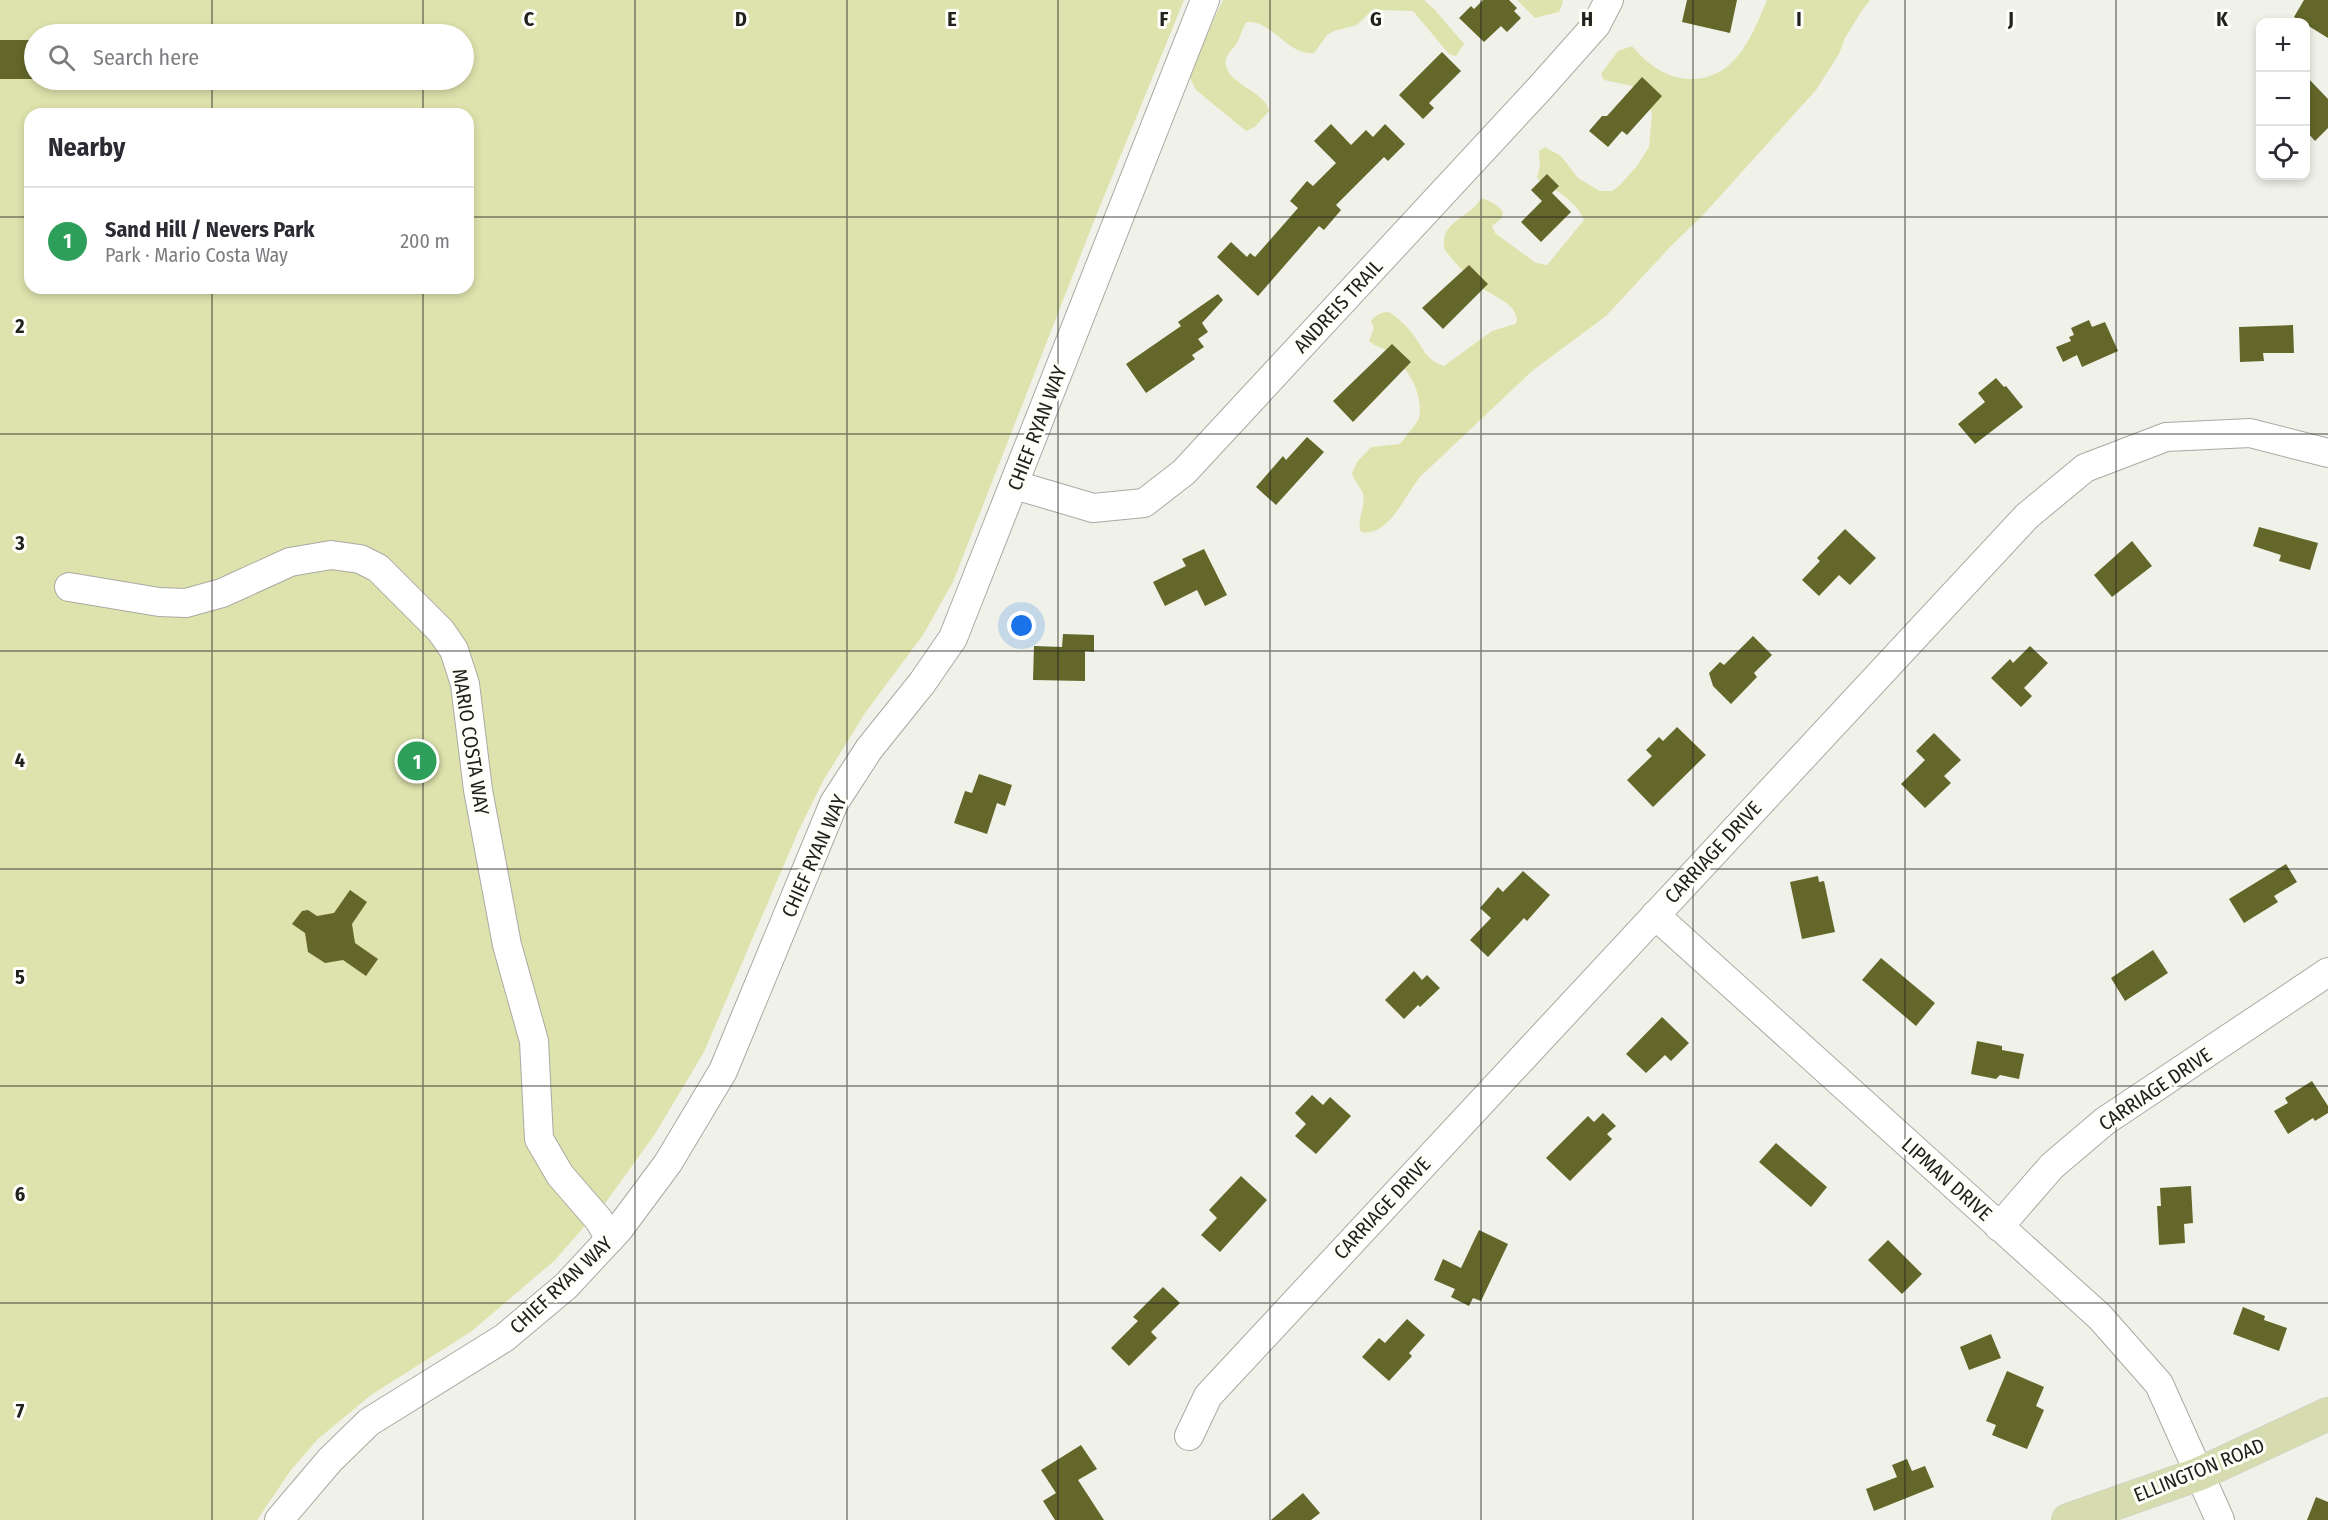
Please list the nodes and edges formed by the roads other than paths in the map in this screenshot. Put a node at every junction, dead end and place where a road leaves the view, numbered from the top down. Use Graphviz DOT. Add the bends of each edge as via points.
graph roads {
  1 [pos="1205,0"];
  2 [pos="1609,0"];
  3 [pos="2328,453"];
  4 [pos="1015,485"];
  5 [pos="69,587"];
  6 [pos="1655,915"];
  7 [pos="2328,972"];
  8 [pos="2000,1227"];
  9 [pos="610,1239"];
  10 [pos="2328,1414"];
  11 [pos="1189,1436"];
  12 [pos="2199,1474"];
  13 [pos="279,1520"];
  14 [pos="2068,1520"];
  15 [pos="2220,1520"];
  1 -- 4 [label="street, CHIEF RYAN WAY"];
  2 -- 4 [label="street, ANDREIS TRAIL" via="1596,25 1540,88 1184,472 1144,502 1093,508"];
  3 -- 6 [label="street, CARRIAGE DRIVE" via="2250,433 2166,437 2085,468 2027,516"];
  4 -- 9 [label="street, CHIEF RYAN WAY" via="953,638 868,749 834,803 723,1071 668,1163"];
  5 -- 9 [label="street, MARIO COSTA WAY" via="186,603 222,593 290,562 330,555 360,559 378,568 441,631 454,650 465,684 478,790 507,945 534,1041 539,1139 560,1175 599,1220"];
  6 -- 8 [label="street, LIPMAN DRIVE"];
  6 -- 11 [label="street, CARRIAGE DRIVE" via="1208,1396"];
  7 -- 8 [label="street, CARRIAGE DRIVE" via="2105,1121 2052,1166"];
  8 -- 12 [label="street, LIPMAN DRIVE" via="2100,1317 2159,1384"];
  9 -- 13 [label="street, CHIEF RYAN WAY" via="566,1286 504,1338 369,1422 330,1460"];
  10 -- 12 [label="main road, ELLINGTON ROAD"];
  12 -- 14 [label="main road, ELLINGTON ROAD"];
  12 -- 15 [label="street, LIPMAN DRIVE"];
}
